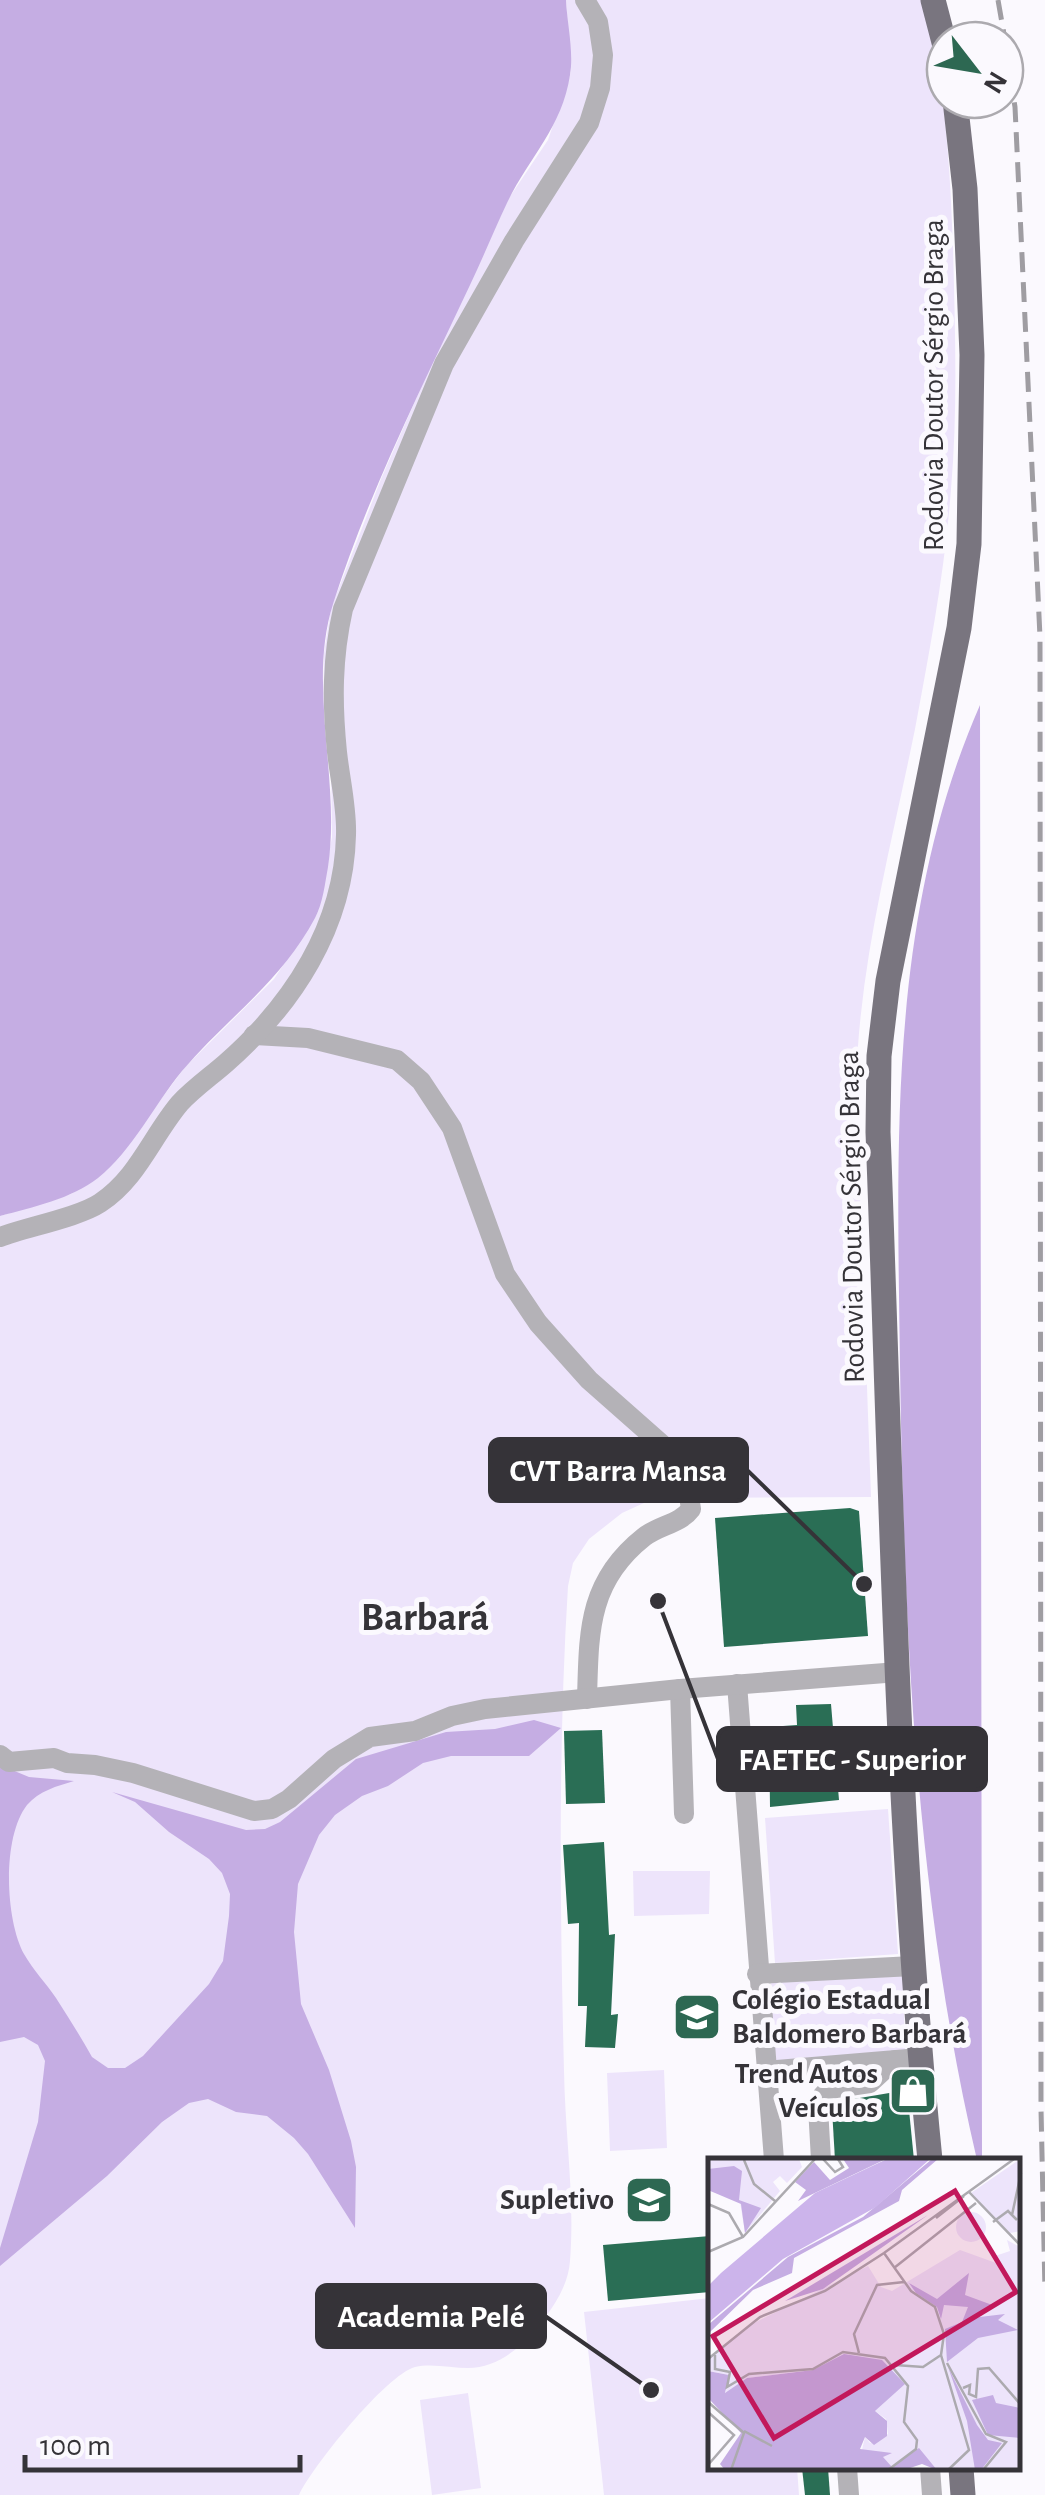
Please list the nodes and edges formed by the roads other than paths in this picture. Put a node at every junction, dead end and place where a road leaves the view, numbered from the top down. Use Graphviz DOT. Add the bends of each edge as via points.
graph roads {
  1 [pos="584,0"];
  2 [pos="957,120"];
  3 [pos="254,1035"];
  4 [pos="7,1234"];
  5 [pos="0,1254"];
  6 [pos="898,1672"];
  7 [pos="737,1684"];
  8 [pos="680,1689"];
  9 [pos="580,1700"];
  10 [pos="0,1755"];
  11 [pos="684,1814"];
  12 [pos="912,1966"];
  13 [pos="757,1974"];
  14 [pos="908,2059"];
  15 [pos="765,2071"];
  16 [pos="774,2158"];
  17 [pos="821,2158"];
  18 [pos="930,2158"];
  19 [pos="847,2470"];
  20 [pos="930,2470"];
  21 [pos="960,2470"];
  22 [pos="850,2495"];
  23 [pos="932,2495"];
  24 [pos="963,2495"];
  1 -- 3 [label="street" via="598,22 603,54 589,123 444,364 343,609 333,676 346,835 341,876 303,979"];
  2 -- 6 [label="main road, Rodovia Doutor Sérgio Braga" via="972,354 969,544 879,1056"];
  3 -- 4 [label="street" via="177,1107 119,1189 97,1206"];
  3 -- 9 [label="street" via="308,1038 397,1060 422,1082 452,1128 505,1274 589,1380 684,1472 691,1509 637,1542 598,1597"];
  4 -- 5 [label="street"];
  6 -- 7 [label="street"];
  6 -- 12 [label="main road, Rodovia Doutor Sérgio Braga"];
  7 -- 8 [label="street"];
  7 -- 13 [label="street"];
  8 -- 9 [label="street"];
  8 -- 11 [label="street"];
  9 -- 10 [label="street" via="485,1709 415,1731 384,1732 334,1760 290,1799 254,1810 134,1773 54,1758 9,1762"];
  12 -- 13 [label="street"];
  12 -- 14 [label="main road, Rodovia Doutor Sérgio Braga"];
  13 -- 15 [label="street"];
  14 -- 15 [label="street"];
  14 -- 17 [label="street" via="868,2084 823,2094"];
  14 -- 18 [label="main road, Rodovia Doutor Sérgio Braga"];
  15 -- 16 [label="street"];
  19 -- 22 [label="street"];
  20 -- 23 [label="street"];
  21 -- 24 [label="main road"];
}
